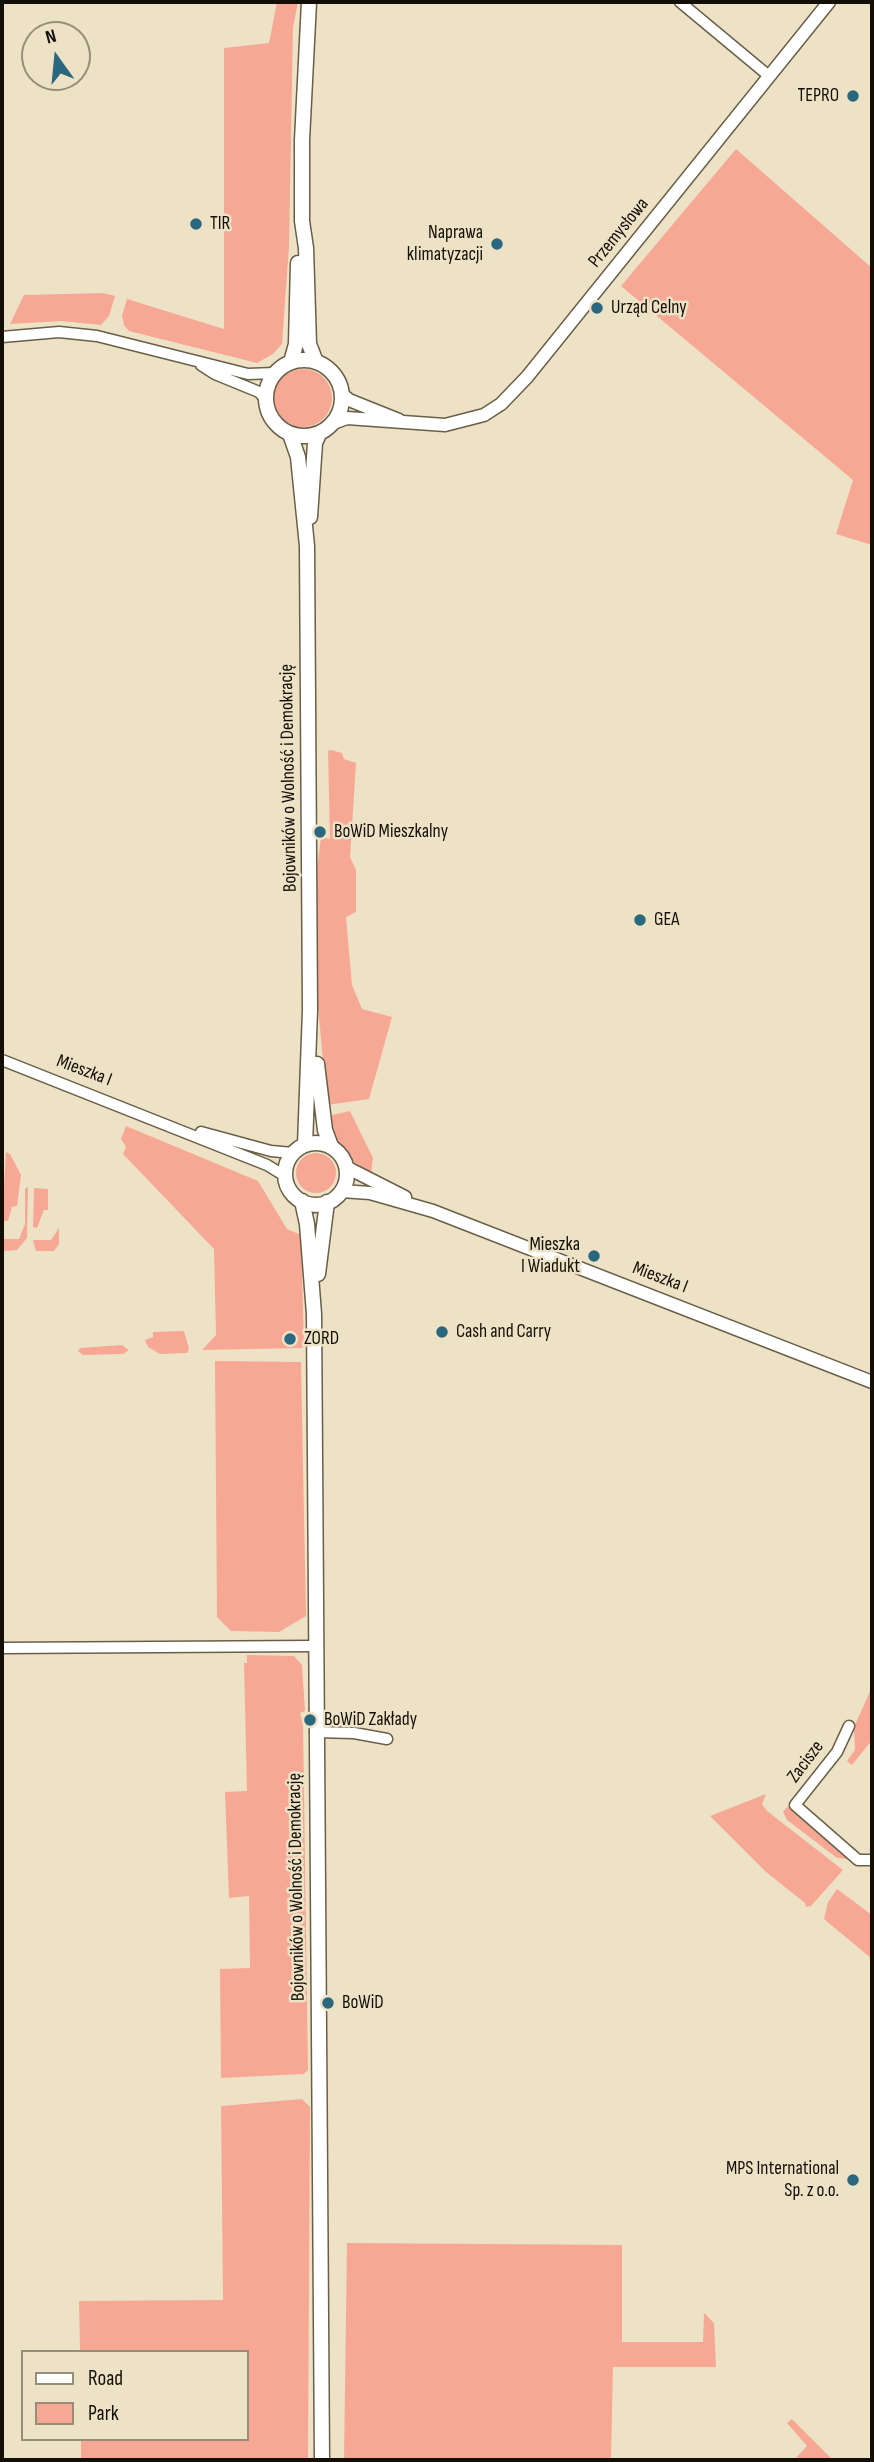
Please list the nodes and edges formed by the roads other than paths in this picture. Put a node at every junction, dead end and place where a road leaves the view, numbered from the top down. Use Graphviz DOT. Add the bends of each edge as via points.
graph roads {
  1 [pos="309,2"];
  2 [pos="680,2"];
  3 [pos="829,2"];
  4 [pos="769,76"];
  5 [pos="302,221"];
  6 [pos="2,337"];
  7 [pos="291,362"];
  8 [pos="316,362"];
  9 [pos="199,363"];
  10 [pos="275,373"];
  11 [pos="342,394"];
  12 [pos="265,400"];
  13 [pos="402,422"];
  14 [pos="333,423"];
  15 [pos="290,434"];
  16 [pos="319,434"];
  17 [pos="307,546"];
  18 [pos="310,1010"];
  19 [pos="2,1060"];
  20 [pos="152,1118"];
  21 [pos="331,1146"];
  22 [pos="299,1149"];
  23 [pos="346,1167"];
  24 [pos="285,1176"];
  25 [pos="341,1191"];
  26 [pos="302,1201"];
  27 [pos="327,1202"];
  28 [pos="433,1211"];
  29 [pos="314,1314"];
  30 [pos="872,1382"];
  31 [pos="314,1646"];
  32 [pos="2,1648"];
  33 [pos="849,1726"];
  34 [pos="315,1732"];
  35 [pos="387,1739"];
  36 [pos="872,1860"];
  37 [pos="322,2460"];
  1 -- 5 [label="main road"];
  2 -- 4 [label="street"];
  3 -- 4 [label="street, Przemysłowa"];
  4 -- 13 [label="street, Przemysłowa" via="501,404 458,424"];
  5 -- 7 [label="main road" via="296,344"];
  5 -- 8 [label="main road" via="309,344"];
  6 -- 9 [label="street" via="59,332 97,336"];
  7 -- 8 [label="main road"];
  7 -- 10 [label="main road"];
  8 -- 11 [label="main road" via="331,371"];
  9 -- 10 [label="street" via="258,376"];
  9 -- 12 [label="street" via="259,392"];
  10 -- 12 [label="main road"];
  11 -- 13 [label="street, Przemysłowa"];
  11 -- 14 [label="main road"];
  12 -- 15 [label="main road" via="272,420"];
  13 -- 14 [label="street, Przemysłowa" via="347,418"];
  14 -- 16 [label="main road"];
  15 -- 16 [label="main road"];
  15 -- 17 [label="main road, Bojowników o Wolność i Demokrację" via="298,457"];
  16 -- 17 [label="main road, Bojowników o Wolność i Demokrację"];
  17 -- 18 [label="main road, Bojowników o Wolność i Demokrację"];
  18 -- 21 [label="main road, Bojowników o Wolność i Demokrację" via="322,1113"];
  18 -- 22 [label="main road, Bojowników o Wolność i Demokrację"];
  19 -- 20 [label="street, Mieszka I"];
  20 -- 22 [label="street, Mieszka I" via="271,1151"];
  20 -- 24 [label="street, Mieszka I"];
  21 -- 22 [label="main road" via="322,1143"];
  21 -- 23 [label="main road"];
  22 -- 24 [label="main road" via="287,1164"];
  23 -- 25 [label="main road"];
  23 -- 28 [label="street, Mieszka I"];
  24 -- 26 [label="main road"];
  25 -- 27 [label="main road"];
  25 -- 28 [label="street, Mieszka I" via="370,1193"];
  26 -- 27 [label="main road"];
  26 -- 29 [label="main road, Bojowników o Wolność i Demokrację"];
  27 -- 29 [label="main road, Bojowników o Wolność i Demokrację"];
  28 -- 30 [label="street, Mieszka I"];
  29 -- 31 [label="main road, Bojowników o Wolność i Demokrację"];
  31 -- 32 [label="street"];
  31 -- 34 [label="main road, Bojowników o Wolność i Demokrację"];
  33 -- 36 [label="street, Zacisze" via="837,1752 795,1805 858,1860"];
  34 -- 35 [label="street"];
  34 -- 37 [label="main road, Bojowników o Wolność i Demokrację"];
}
